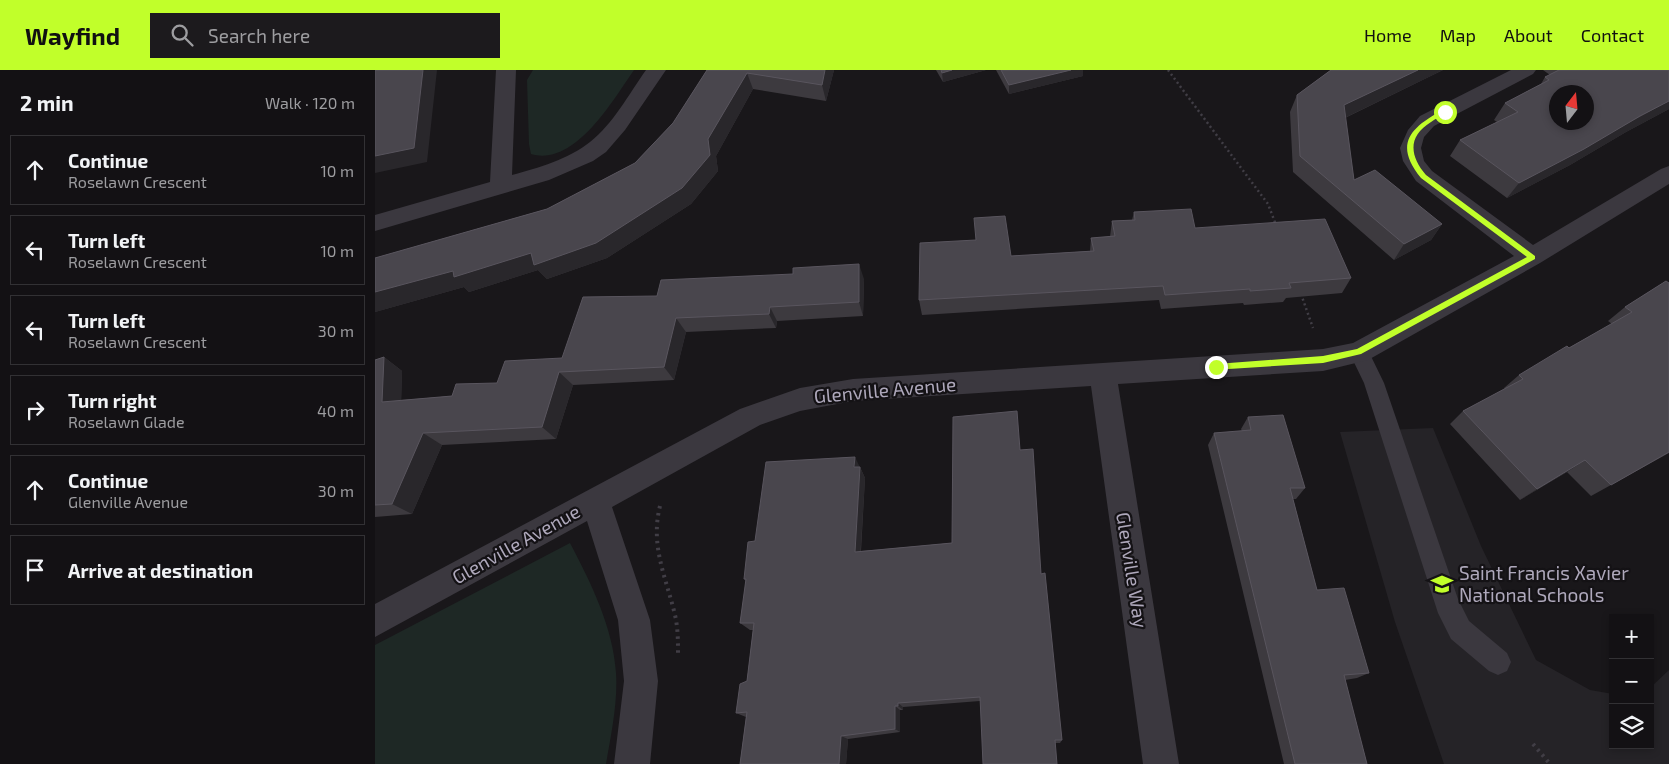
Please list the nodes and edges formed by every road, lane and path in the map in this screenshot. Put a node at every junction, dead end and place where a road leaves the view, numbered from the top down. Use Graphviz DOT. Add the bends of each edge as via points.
graph roads {
  1 [pos="506,70"];
  2 [pos="656,70"];
  3 [pos="1168,70"];
  4 [pos="1526,70"];
  5 [pos="1669,174"];
  6 [pos="501,187"];
  7 [pos="375,223"];
  8 [pos="1278,230"];
  9 [pos="1532,257"];
  10 [pos="1298,285"];
  11 [pos="1359,352"];
  12 [pos="1323,360"];
  13 [pos="1103,375"];
  14 [pos="595,501"];
  15 [pos="375,621"];
  16 [pos="1499,662"];
  17 [pos="1533,744"];
  18 [pos="632,764"];
  19 [pos="1161,764"];
  20 [pos="1550,764"];
  1 -- 6 [label="street"];
  2 -- 6 [label="street" via="623,119 598,147 569,164"];
  3 -- 8 [label="path" via="1268,204"];
  4 -- 9 [label="street" via="1427,121 1416,133 1409,150 1413,163 1424,176"];
  5 -- 9 [label="street, Glenville Avenue"];
  6 -- 7 [label="street"];
  9 -- 11 [label="street, Glenville Avenue"];
  10 -- 12 [label="path"];
  11 -- 12 [label="street, Glenville Avenue"];
  11 -- 16 [label="lane" via="1374,383 1447,604 1460,630"];
  12 -- 13 [label="street, Glenville Avenue"];
  13 -- 14 [label="street, Glenville Avenue" via="815,394 750,418"];
  13 -- 19 [label="street, Glenville Way"];
  14 -- 15 [label="street, Glenville Avenue"];
  14 -- 18 [label="street" via="634,620 641,681"];
  17 -- 20 [label="path"];
}
